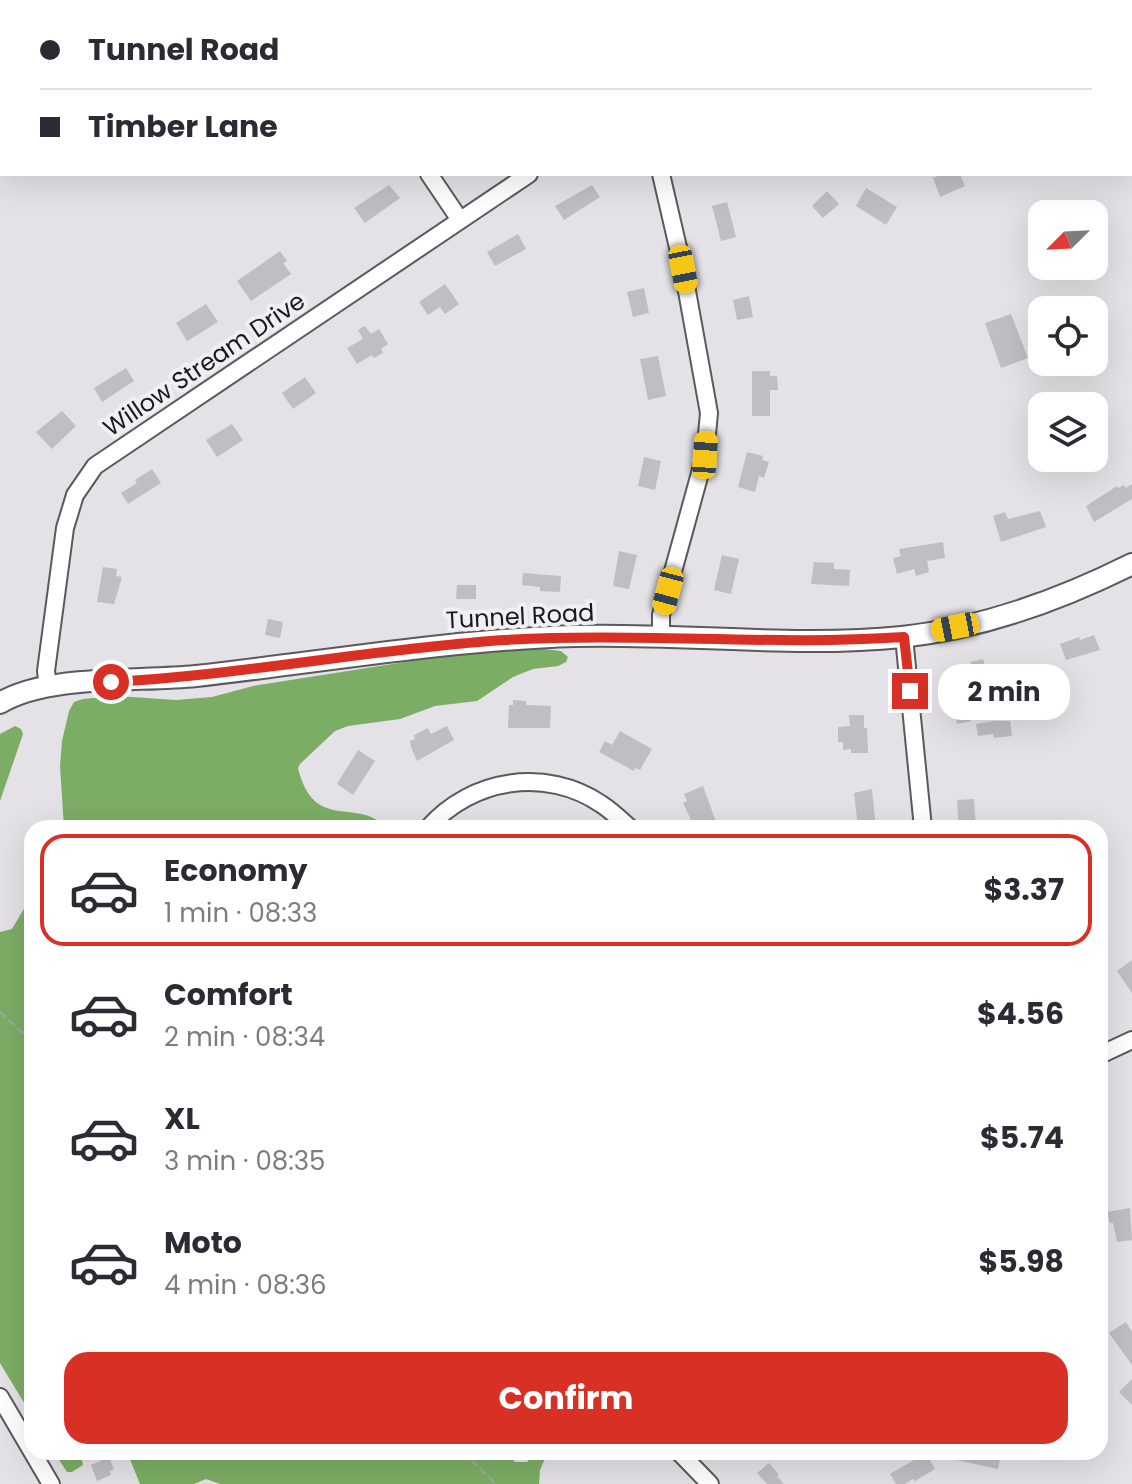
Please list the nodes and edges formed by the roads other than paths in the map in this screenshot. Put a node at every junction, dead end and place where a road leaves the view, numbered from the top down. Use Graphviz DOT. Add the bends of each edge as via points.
graph roads {
  1 [pos="430,176"];
  2 [pos="526,176"];
  3 [pos="661,176"];
  4 [pos="460,220"];
  5 [pos="1132,564"];
  6 [pos="904,637"];
  7 [pos="661,638"];
  8 [pos="48,686"];
  9 [pos="1,701"];
  10 [pos="435,820"];
  11 [pos="620,820"];
  12 [pos="922,820"];
  13 [pos="1132,1040"];
  14 [pos="1108,1051"];
  15 [pos="0,1397"];
  16 [pos="24,1438"];
  17 [pos="37,1460"];
  18 [pos="687,1460"];
  19 [pos="51,1484"];
  20 [pos="710,1484"];
  1 -- 4 [label="street"];
  2 -- 4 [label="street, Willow Stream Drive"];
  3 -- 7 [label="street" via="709,413 705,455 661,615"];
  4 -- 8 [label="street, Willow Stream Drive" via="95,466 75,495 65,528"];
  5 -- 6 [label="main road, Tunnel Road" via="1052,601"];
  6 -- 7 [label="main road, Tunnel Road"];
  6 -- 12 [label="street"];
  7 -- 8 [label="main road, Tunnel Road" via="500,641 193,676"];
  8 -- 9 [label="main road, Tunnel Road"];
  10 -- 11 [label="street" via="468,796 506,782 568,788"];
  13 -- 14 [label="street"];
  15 -- 16 [label="street"];
  17 -- 19 [label="street"];
  18 -- 20 [label="street"];
}
